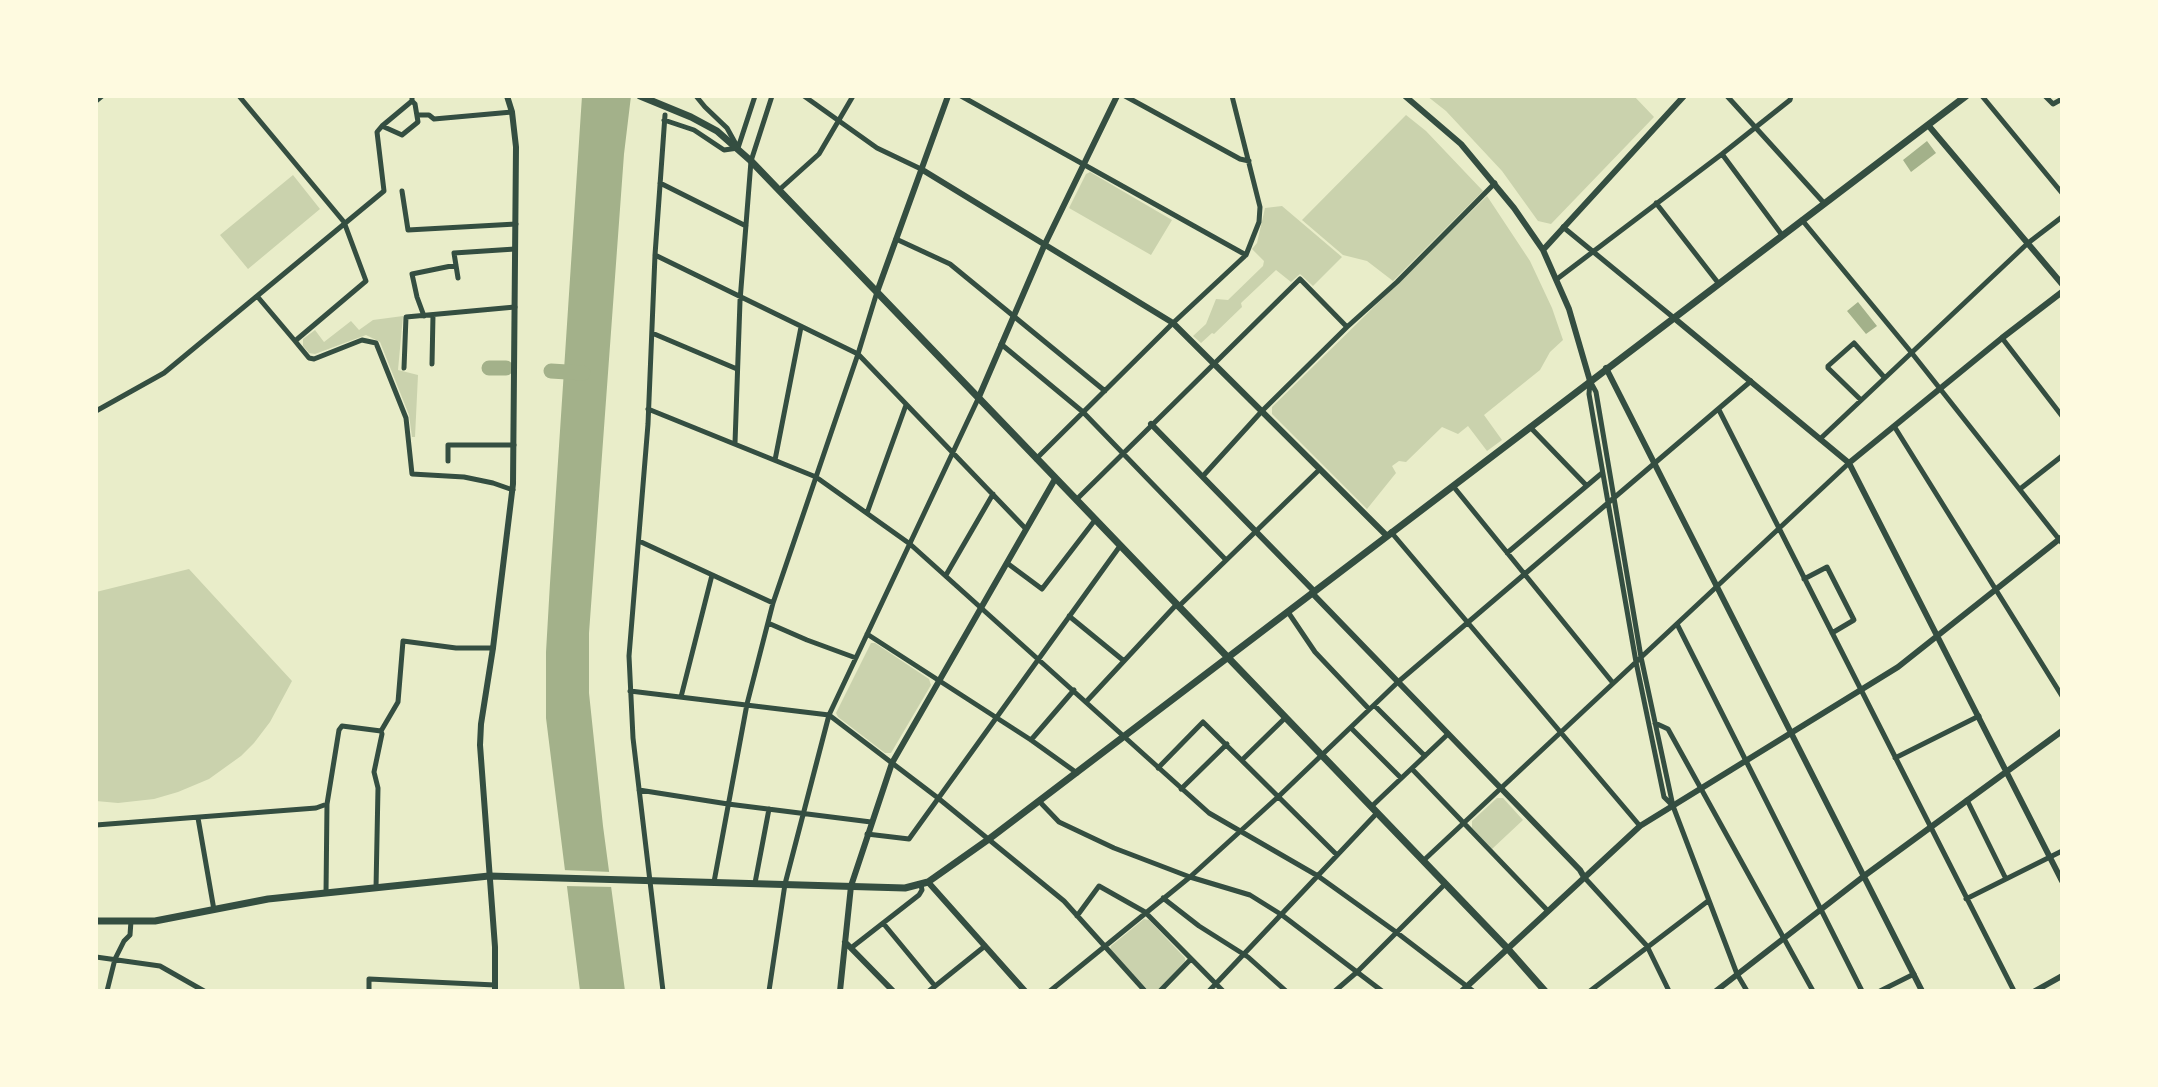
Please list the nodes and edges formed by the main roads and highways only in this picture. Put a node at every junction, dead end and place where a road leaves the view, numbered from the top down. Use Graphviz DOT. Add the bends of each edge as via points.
graph roads {
  1 [pos="640,96"];
  2 [pos="1966,96"];
  3 [pos="1228,657"];
  4 [pos="96,921"];
  5 [pos="1545,991"];
  1 -- 3 [label="main road" via="691,117 738,148"];
  2 -- 3 [label="main road"];
  3 -- 4 [label="main road" via="924,884 905,888 489,876 268,899 155,921"];
  3 -- 5 [label="main road"];
}
